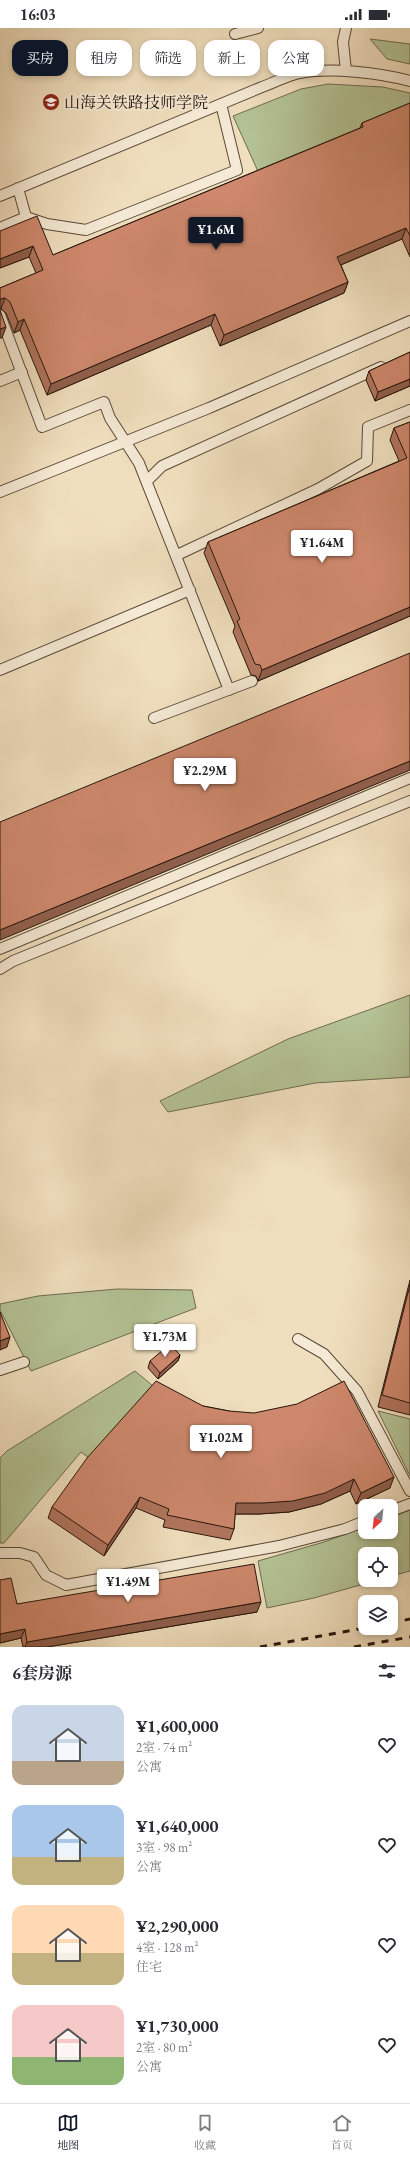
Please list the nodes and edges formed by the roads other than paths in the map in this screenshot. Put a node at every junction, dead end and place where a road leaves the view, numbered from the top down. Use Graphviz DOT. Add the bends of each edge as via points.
graph roads {
  1 [pos="258,28"];
  2 [pos="346,28"];
  3 [pos="235,34"];
  4 [pos="346,71"];
  5 [pos="410,81"];
  6 [pos="221,104"];
  7 [pos="18,188"];
  8 [pos="0,196"];
  9 [pos="26,217"];
  10 [pos="0,228"];
  11 [pos="0,314"];
  12 [pos="410,321"];
  13 [pos="389,363"];
  14 [pos="22,372"];
  15 [pos="0,381"];
  16 [pos="410,410"];
  17 [pos="125,441"];
  18 [pos="147,481"];
  19 [pos="0,492"];
  20 [pos="176,555"];
  21 [pos="190,590"];
  22 [pos="0,670"];
  23 [pos="252,681"];
  24 [pos="229,690"];
  25 [pos="154,718"];
  26 [pos="410,778"];
  27 [pos="410,801"];
  28 [pos="0,949"];
  29 [pos="0,969"];
  30 [pos="298,1339"];
  31 [pos="24,1362"];
  32 [pos="0,1370"];
  33 [pos="410,1491"];
  34 [pos="410,1504"];
  35 [pos="398,1508"];
  36 [pos="358,1524"];
  37 [pos="0,1553"];
  1 -- 3 [label="lane"];
  2 -- 4 [label="lane" via="343,42"];
  4 -- 5 [label="lane" via="391,76"];
  4 -- 6 [label="lane" via="300,73"];
  6 -- 7 [label="lane"];
  6 -- 9 [label="lane" via="237,170 86,230 47,224"];
  7 -- 8 [label="lane"];
  7 -- 9 [label="lane"];
  9 -- 10 [label="lane"];
  11 -- 14 [label="lane"];
  12 -- 17 [label="lane" via="209,408"];
  13 -- 18 [label="lane" via="162,466"];
  14 -- 15 [label="lane"];
  14 -- 17 [label="lane" via="42,427 104,402 110,418"];
  16 -- 20 [label="lane" via="368,427 367,461 318,489"];
  17 -- 18 [label="lane" via="140,463"];
  17 -- 19 [label="lane"];
  18 -- 20 [label="lane"];
  20 -- 21 [label="lane"];
  21 -- 22 [label="lane"];
  21 -- 24 [label="lane"];
  23 -- 24 [label="lane"];
  24 -- 25 [label="lane"];
  26 -- 28 [label="lane"];
  27 -- 29 [label="lane" via="13,961"];
  30 -- 33 [label="lane" via="324,1354 357,1391"];
  31 -- 32 [label="lane"];
  34 -- 35 [label="lane"];
  36 -- 37 [label="lane" via="279,1546 66,1585 46,1575 34,1557 20,1553"];
}
